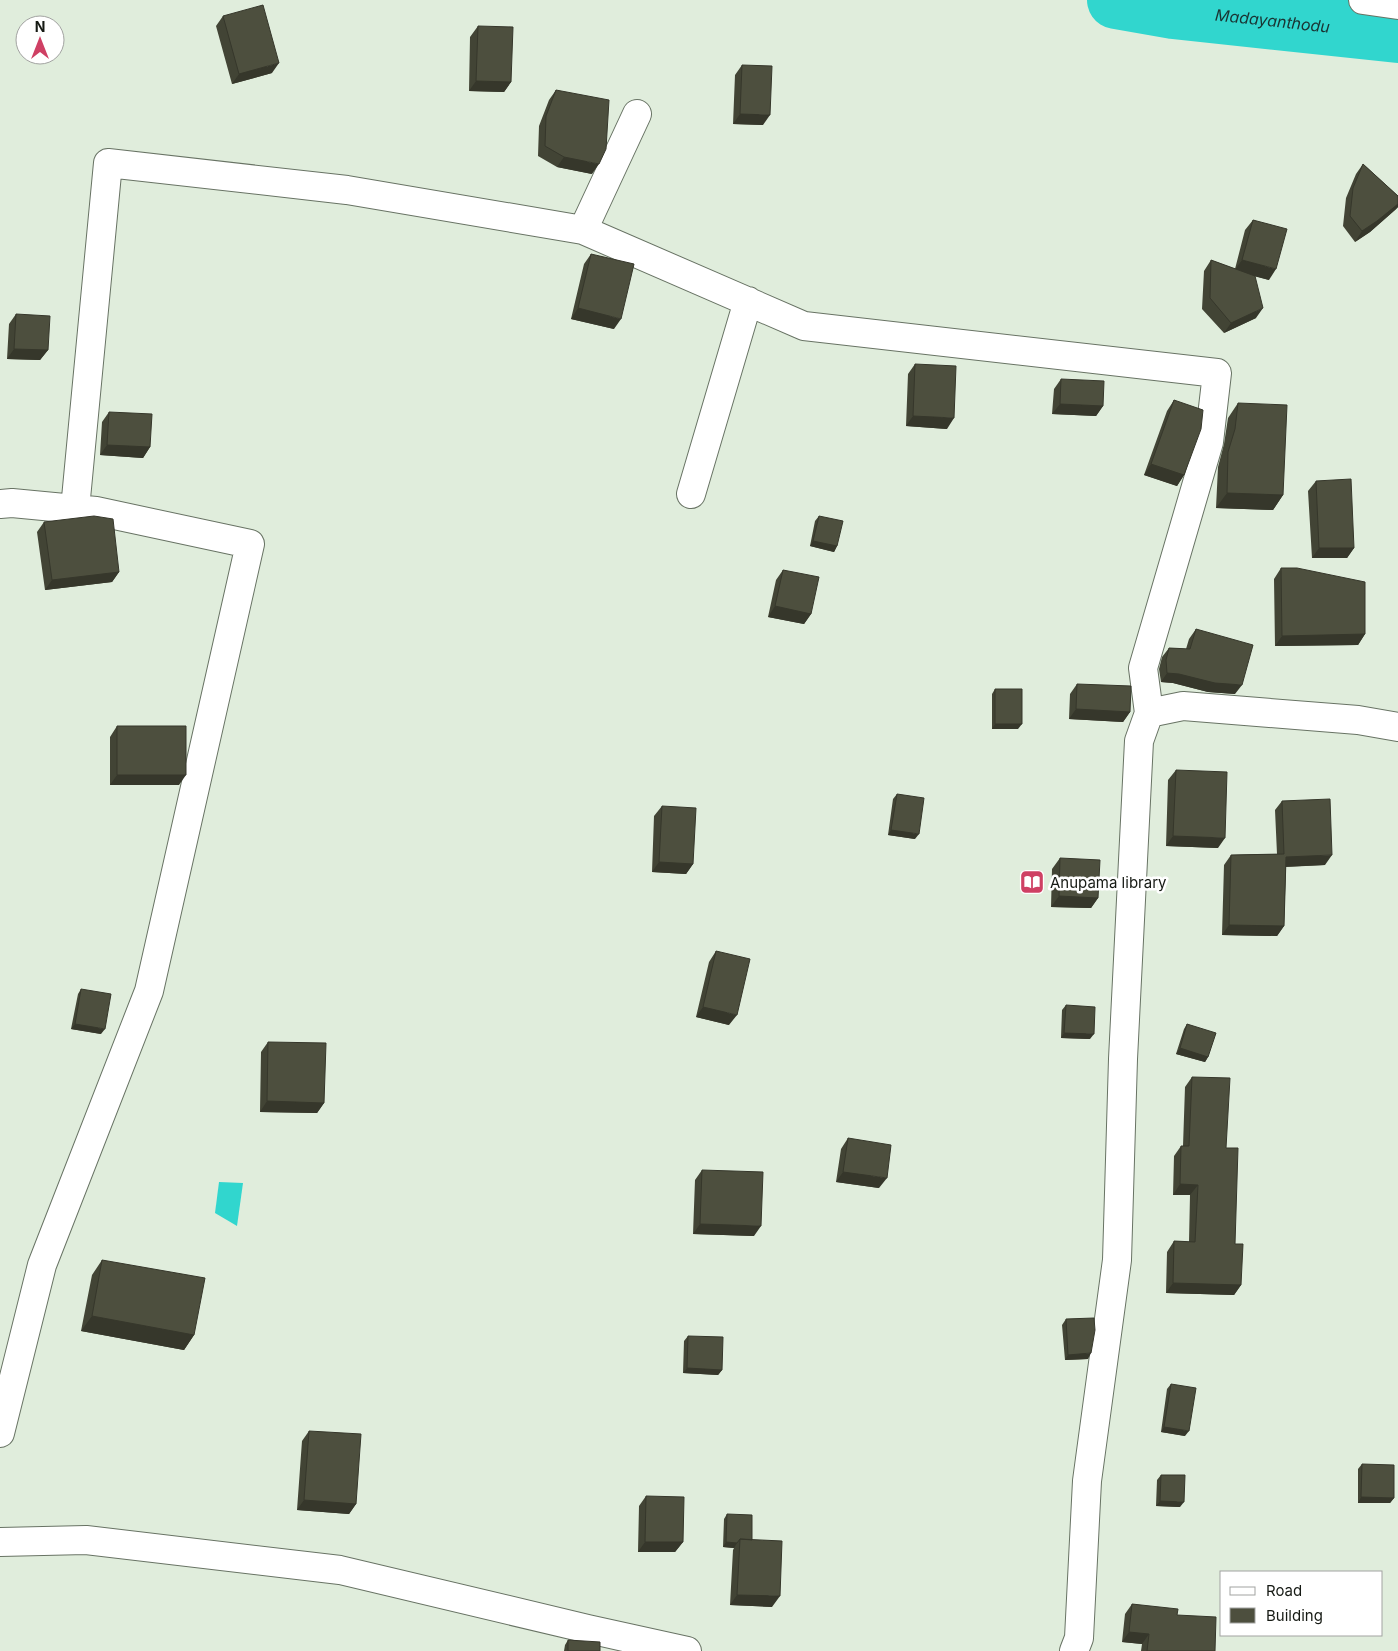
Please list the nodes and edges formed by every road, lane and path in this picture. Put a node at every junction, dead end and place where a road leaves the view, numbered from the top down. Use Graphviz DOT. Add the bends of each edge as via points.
graph roads {
  1 [pos="1363,0"];
  2 [pos="1398,5"];
  3 [pos="637,114"];
  4 [pos="583,230"];
  5 [pos="748,301"];
  6 [pos="691,494"];
  7 [pos="0,504"];
  8 [pos="74,509"];
  9 [pos="1149,713"];
  10 [pos="1398,727"];
  11 [pos="0,1434"];
  12 [pos="0,1542"];
  13 [pos="686,1651"];
  14 [pos="1074,1651"];
  1 -- 2 [label="street"];
  3 -- 4 [label="street"];
  4 -- 5 [label="street"];
  4 -- 8 [label="street" via="347,190 108,163"];
  5 -- 6 [label="street"];
  5 -- 9 [label="street" via="804,326 1217,373 1209,442 1143,668"];
  7 -- 8 [label="street"];
  8 -- 11 [label="street" via="250,544 149,991 42,1265"];
  9 -- 10 [label="street" via="1183,706 1358,720"];
  9 -- 14 [label="street" via="1138,741 1117,1260 1087,1481 1079,1638"];
  12 -- 13 [label="street" via="86,1540 340,1570"];
}
